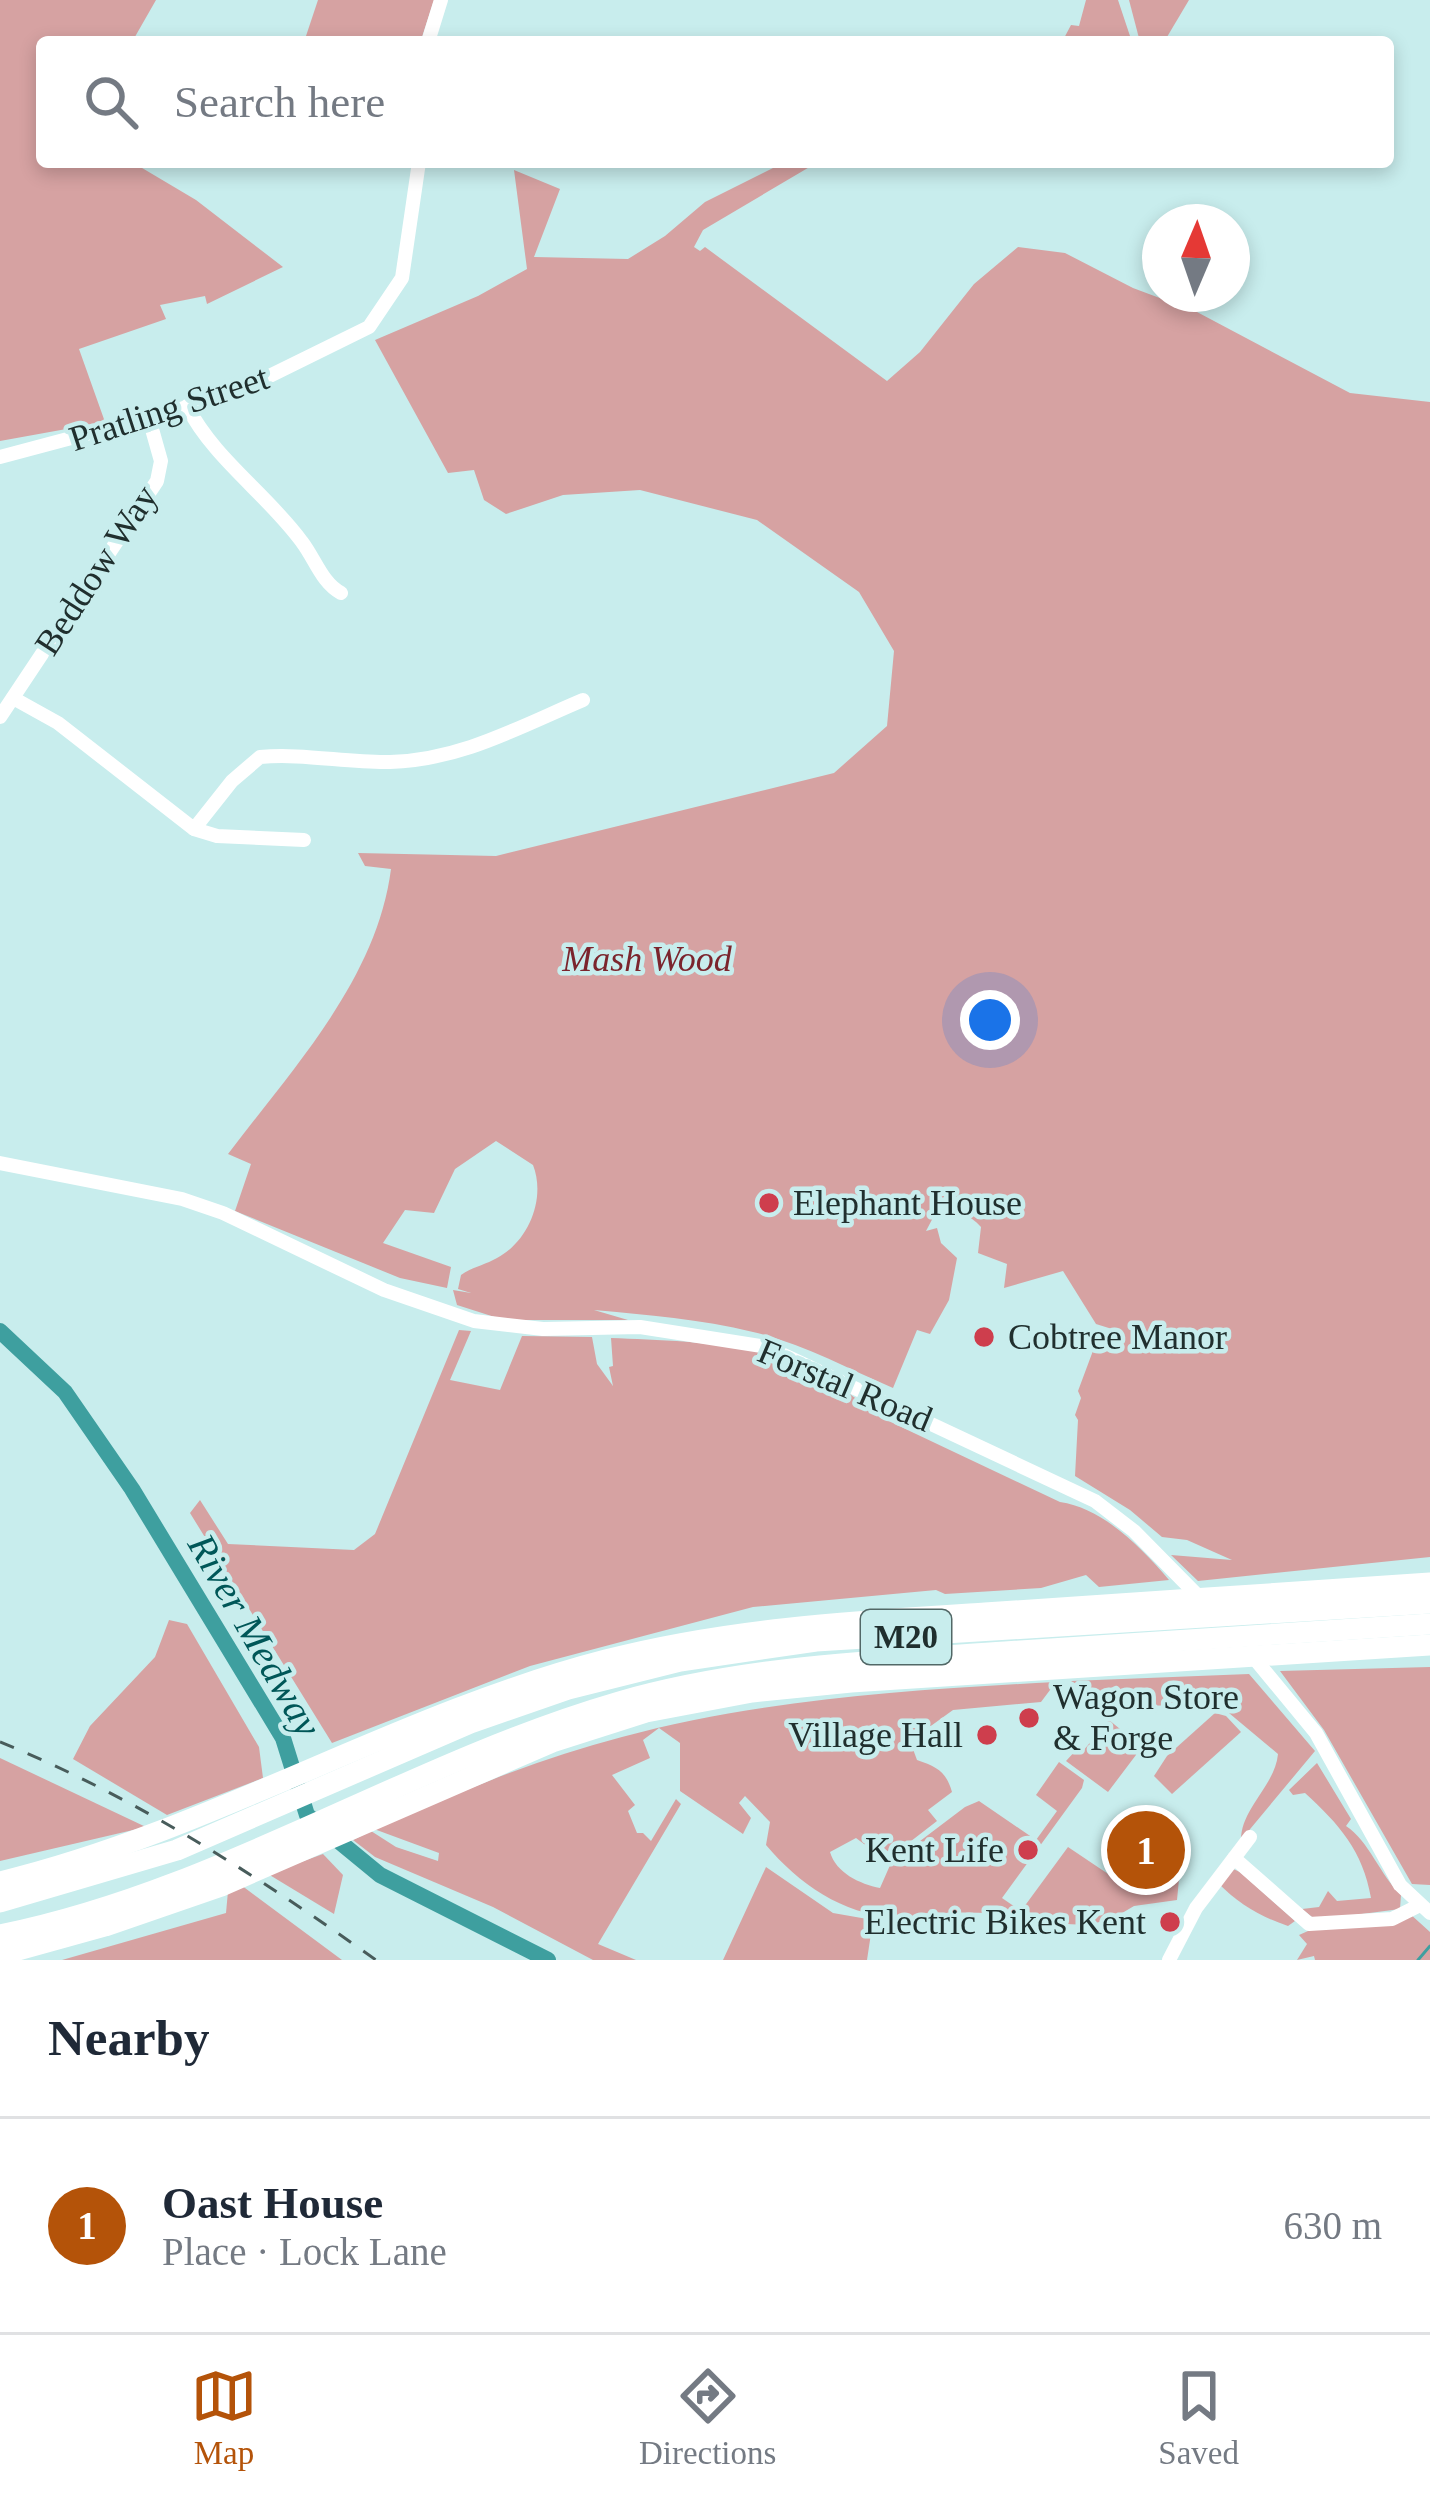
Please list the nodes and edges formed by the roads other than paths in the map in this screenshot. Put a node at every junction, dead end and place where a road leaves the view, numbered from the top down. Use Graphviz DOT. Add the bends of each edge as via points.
graph roads {
  1 [pos="441,0"];
  2 [pos="430,36"];
  3 [pos="418,168"];
  4 [pos="187,406"];
  5 [pos="148,415"];
  6 [pos="0,458"];
  7 [pos="341,593"];
  8 [pos="13,698"];
  9 [pos="583,700"];
  10 [pos="0,717"];
  11 [pos="194,829"];
  12 [pos="304,840"];
  13 [pos="0,1163"];
  14 [pos="1430,1570"];
  15 [pos="1430,1583"];
  16 [pos="1269,1592"];
  17 [pos="1430,1603"];
  18 [pos="1430,1624"];
  19 [pos="1430,1645"];
  20 [pos="1260,1656"];
  21 [pos="1430,1657"];
  22 [pos="393,1744"];
  23 [pos="416,1790"];
  24 [pos="220,1824"];
  25 [pos="1250,1837"];
  26 [pos="1234,1858"];
  27 [pos="0,1882"];
  28 [pos="0,1902"];
  29 [pos="1425,1909"];
  30 [pos="2,1949"];
  31 [pos="1169,1960"];
  1 -- 2 [label="street"];
  3 -- 4 [label="street, Pratling Street" via="401,278 369,327 256,385"];
  4 -- 5 [label="street, Pratling Street"];
  4 -- 7 [label="street"];
  5 -- 6 [label="street, Pratling Street"];
  5 -- 8 [label="street, Beddow Way" via="161,461 157,481"];
  8 -- 10 [label="street, Beddow Way"];
  8 -- 11 [label="street" via="58,723"];
  9 -- 11 [label="street" via="455,755 388,762 260,757"];
  11 -- 12 [label="street"];
  13 -- 29 [label="street, Forstal Road" via="182,1199 474,1321 640,1327 767,1347 1095,1501 1166,1563 1281,1688 1324,1747 1390,1870"];
  14 -- 16 [label="highway, M20"];
  15 -- 16 [label="highway, M20"];
  16 -- 22 [label="highway, M20" via="714,1636 476,1700"];
  17 -- 22 [label="highway, M20" via="816,1641 680,1661"];
  18 -- 23 [label="highway, M20" via="792,1669 698,1684 549,1725"];
  19 -- 20 [label="highway, M20"];
  20 -- 21 [label="highway, M20"];
  20 -- 23 [label="highway, M20" via="752,1692 646,1712"];
  22 -- 24 [label="highway, M20"];
  23 -- 30 [label="highway, M20" via="105,1926"];
  24 -- 27 [label="highway, M20" via="194,1820"];
  24 -- 28 [label="highway, M20" via="177,1850"];
  25 -- 26 [label="street"];
  26 -- 29 [label="street" via="1309,1924"];
  26 -- 31 [label="street"];
}
